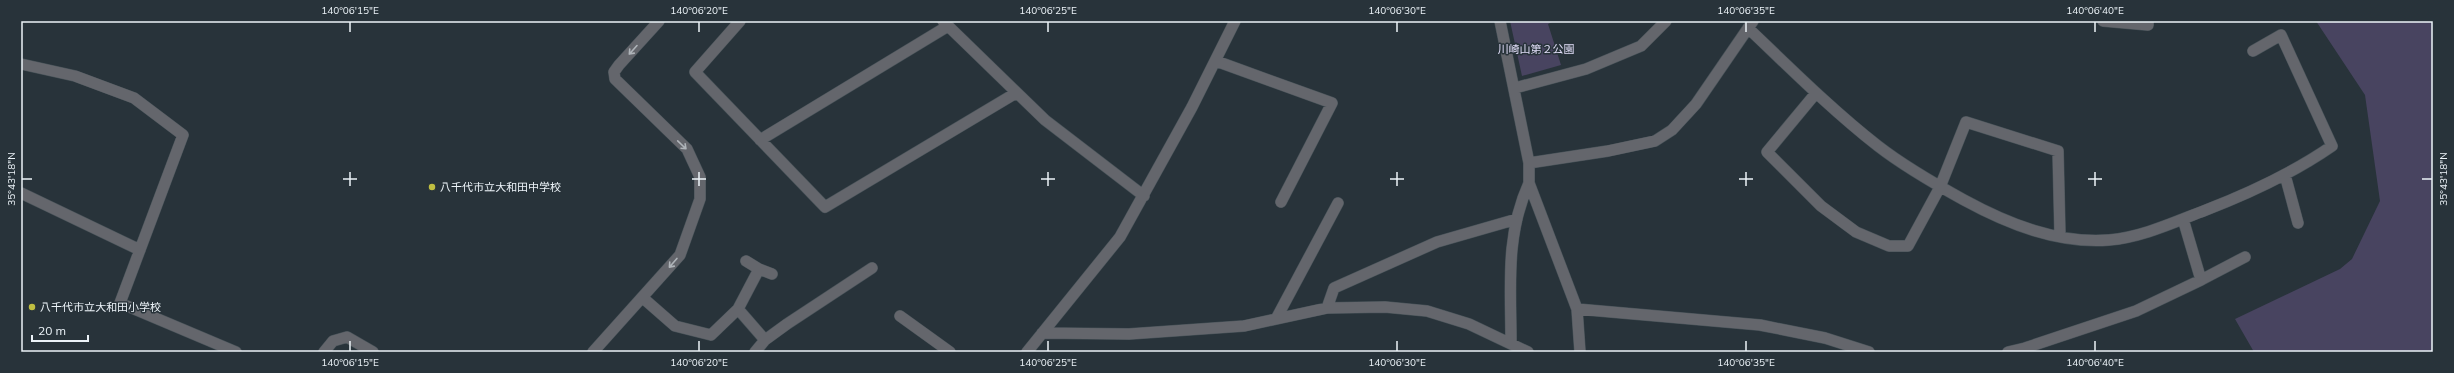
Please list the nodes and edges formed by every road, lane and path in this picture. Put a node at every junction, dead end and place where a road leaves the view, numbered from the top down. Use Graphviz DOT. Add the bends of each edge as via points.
graph roads {
  1 [pos="659,21"];
  2 [pos="740,21"];
  3 [pos="1235,21"];
  4 [pos="1500,21"];
  5 [pos="1666,21"];
  6 [pos="2103,21"];
  7 [pos="2148,21"];
  8 [pos="945,24"];
  9 [pos="1751,25"];
  10 [pos="2253,51"];
  11 [pos="1216,61"];
  12 [pos="21,64"];
  13 [pos="1515,88"];
  14 [pos="1016,93"];
  15 [pos="1816,93"];
  16 [pos="760,140"];
  17 [pos="1529,163"];
  18 [pos="2285,175"];
  19 [pos="1529,183"];
  20 [pos="1940,187"];
  21 [pos="21,193"];
  22 [pos="1144,196"];
  23 [pos="1281,202"];
  24 [pos="1338,203"];
  25 [pos="1517,219"];
  26 [pos="2183,219"];
  27 [pos="2298,223"];
  28 [pos="2060,236"];
  29 [pos="140,250"];
  30 [pos="2245,258"];
  31 [pos="746,261"];
  32 [pos="872,268"];
  33 [pos="759,269"];
  34 [pos="772,274"];
  35 [pos="2201,280"];
  36 [pos="643,298"];
  37 [pos="1327,308"];
  38 [pos="738,309"];
  39 [pos="1577,309"];
  40 [pos="900,316"];
  41 [pos="1276,319"];
  42 [pos="1042,333"];
  43 [pos="765,340"];
  44 [pos="1511,343"];
  45 [pos="236,352"];
  46 [pos="324,352"];
  47 [pos="373,352"];
  48 [pos="593,352"];
  49 [pos="755,352"];
  50 [pos="950,352"];
  51 [pos="1027,352"];
  52 [pos="1528,352"];
  53 [pos="1580,352"];
  54 [pos="1869,352"];
  55 [pos="2008,352"];
  1 -- 36 [label="street, one-way" via="614,72 615,79 687,149 700,177 700,199 680,255"];
  2 -- 16 [label="street" via="695,72"];
  3 -- 11 [label="street"];
  4 -- 13 [label="street"];
  5 -- 13 [label="street" via="1641,46 1586,69"];
  6 -- 7 [label="street" via="2148,26"];
  8 -- 14 [label="street"];
  8 -- 16 [label="street"];
  9 -- 15 [label="street"];
  9 -- 17 [label="street" via="1696,104 1672,130 1655,141"];
  10 -- 18 [label="street" via="2281,35 2332,146"];
  11 -- 22 [label="street"];
  11 -- 23 [label="street" via="1332,102"];
  12 -- 29 [label="street" via="75,76 134,98 183,135"];
  13 -- 17 [label="street"];
  14 -- 16 [label="street" via="826,207"];
  14 -- 22 [label="street" via="1045,120"];
  15 -- 20 [label="street" via="1879,147"];
  15 -- 20 [label="street" via="1767,152 1821,206 1856,232 1889,246 1908,246"];
  17 -- 19 [label="street"];
  18 -- 26 [label="street" via="2233,200"];
  18 -- 27 [label="street"];
  19 -- 25 [label="street"];
  19 -- 39 [label="street"];
  20 -- 28 [label="street" via="2005,221 2032,231"];
  20 -- 28 [label="street" via="1966,122 2058,151"];
  21 -- 29 [label="street"];
  22 -- 42 [label="street" via="1120,237"];
  24 -- 41 [label="street"];
  25 -- 37 [label="street" via="1438,242 1334,288"];
  25 -- 44 [label="street" via="1510,253"];
  26 -- 28 [label="street" via="2131,237 2108,240"];
  26 -- 35 [label="street"];
  29 -- 45 [label="street" via="120,303"];
  30 -- 35 [label="street"];
  31 -- 33 [label="street"];
  32 -- 43 [label="street"];
  33 -- 34 [label="street"];
  33 -- 38 [label="street"];
  35 -- 55 [label="street" via="2136,311"];
  36 -- 38 [label="street" via="675,326 711,335"];
  36 -- 48 [label="street"];
  37 -- 41 [label="street"];
  37 -- 44 [label="street" via="1385,307 1427,311 1469,324"];
  38 -- 43 [label="street"];
  39 -- 53 [label="street"];
  39 -- 54 [label="street" via="1760,325 1825,338"];
  40 -- 50 [label="street"];
  41 -- 42 [label="street" via="1244,326 1129,334"];
  42 -- 51 [label="street"];
  43 -- 49 [label="street"];
  44 -- 52 [label="street"];
  46 -- 47 [label="street" via="333,341 347,337"];
}
